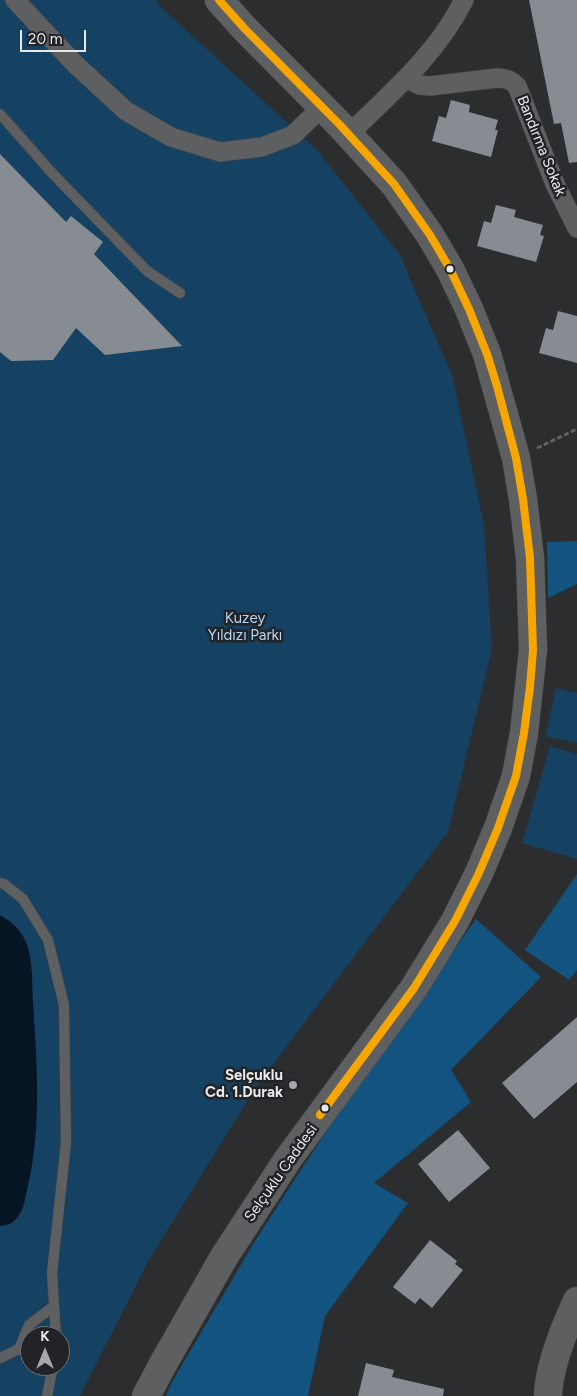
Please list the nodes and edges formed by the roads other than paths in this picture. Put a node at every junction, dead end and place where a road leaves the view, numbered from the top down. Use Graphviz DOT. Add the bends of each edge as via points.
graph roads {
  1 [pos="15,0"];
  2 [pos="219,0"];
  3 [pos="464,0"];
  4 [pos="406,78"];
  5 [pos="322,107"];
  6 [pos="0,114"];
  7 [pos="349,134"];
  8 [pos="577,228"];
  9 [pos="180,293"];
  10 [pos="0,883"];
  11 [pos="577,1301"];
  12 [pos="54,1306"];
  13 [pos="55,1326"];
  14 [pos="0,1358"];
  15 [pos="51,1376"];
  16 [pos="47,1396"];
  17 [pos="146,1396"];
  18 [pos="548,1396"];
  1 -- 5 [label="street" via="75,64 126,111 171,137 220,152 262,148 293,135"];
  2 -- 5 [label="street, Selçuklu Caddesi"];
  3 -- 4 [label="street" via="430,53"];
  4 -- 7 [label="street"];
  4 -- 8 [label="street, Bandırma Sokak" via="419,85 430,86 497,78 512,81 517,86 555,184"];
  5 -- 7 [label="street, Selçuklu Caddesi"];
  6 -- 9 [label="lane" via="53,174 147,270"];
  7 -- 17 [label="street, Selçuklu Caddesi" via="394,184 430,235 450,269 487,354 516,458 530,558 533,650 522,742 516,776 498,828 455,920 414,988 288,1159 238,1234"];
  10 -- 12 [label="lane" via="23,899 48,940 64,1005 66,1143 52,1273"];
  11 -- 18 [label="street" via="564,1328 548,1382"];
  12 -- 13 [label="lane"];
  12 -- 14 [label="lane" via="29,1325 19,1349"];
  15 -- 16 [label="lane"];
}
